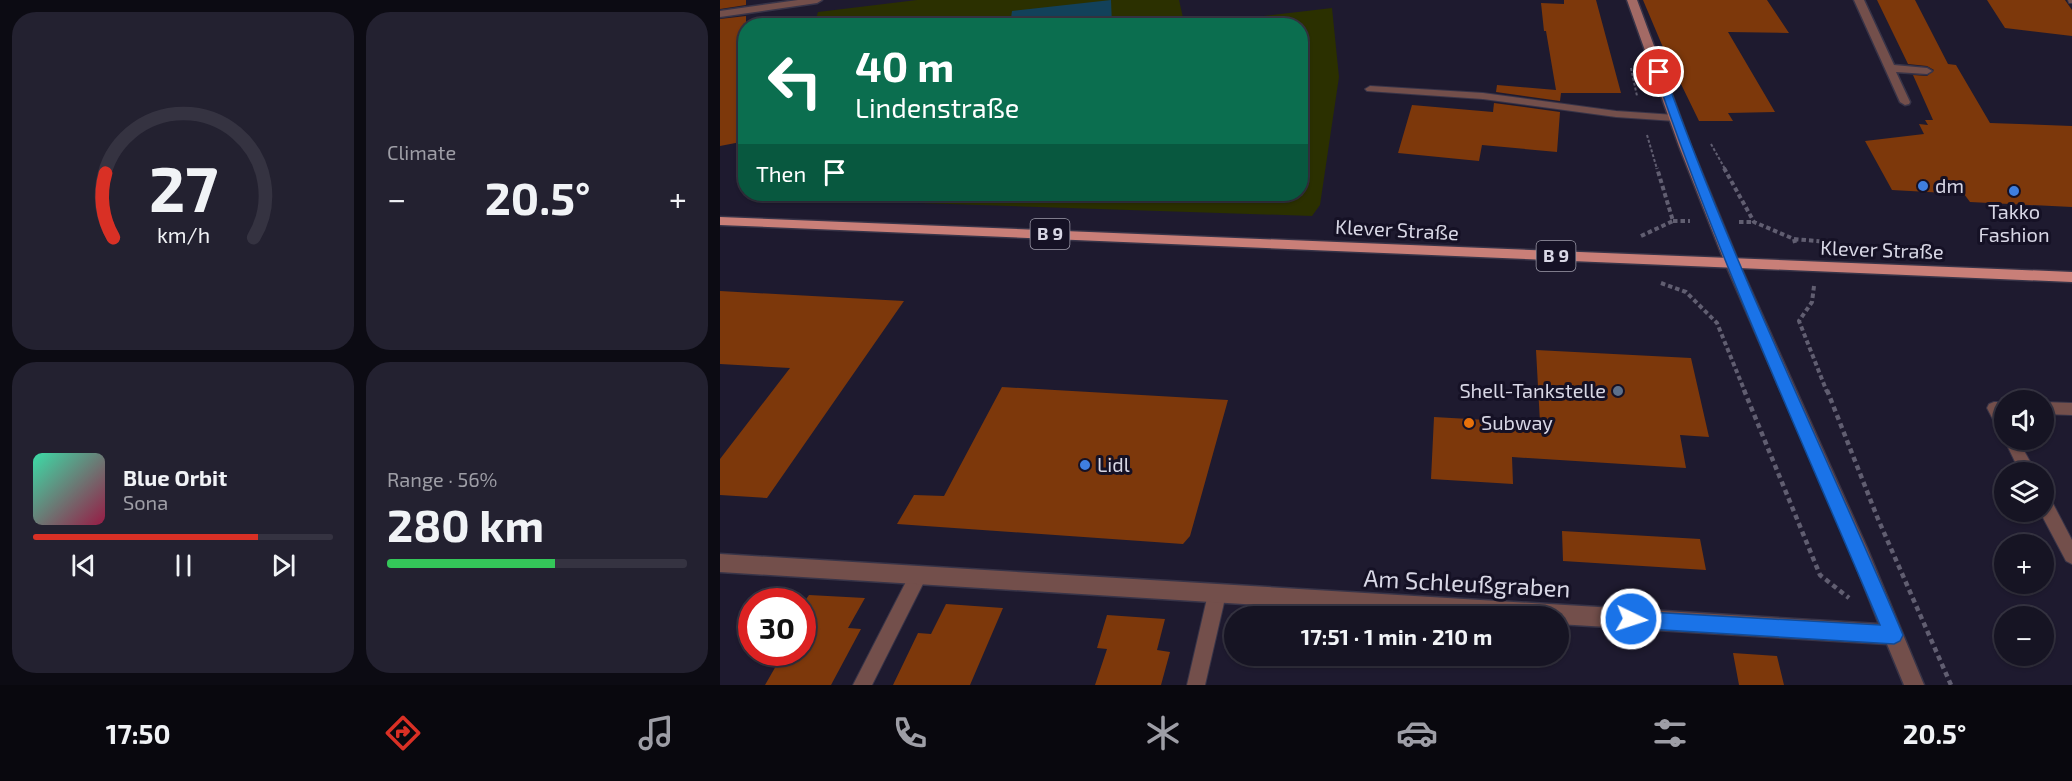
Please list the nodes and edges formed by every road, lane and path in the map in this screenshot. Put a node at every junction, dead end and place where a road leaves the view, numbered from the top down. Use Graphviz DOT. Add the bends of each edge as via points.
graph roads {
  1 [pos="817,0"];
  2 [pos="1632,0"];
  3 [pos="1859,0"];
  4 [pos="720,14"];
  5 [pos="1890,68"];
  6 [pos="1927,70"];
  7 [pos="1370,89"];
  8 [pos="1905,102"];
  9 [pos="1675,118"];
  10 [pos="1707,138"];
  11 [pos="720,221"];
  12 [pos="1646,261"];
  13 [pos="1732,263"];
  14 [pos="1805,267"];
  15 [pos="2072,277"];
  16 [pos="2054,408"];
  17 [pos="2072,408"];
  18 [pos="2054,522"];
  19 [pos="2072,556"];
  20 [pos="720,563"];
  21 [pos="918,576"];
  22 [pos="1217,594"];
  23 [pos="1857,605"];
  24 [pos="1894,635"];
  25 [pos="862,685"];
  26 [pos="1196,685"];
  27 [pos="1914,685"];
  28 [pos="1951,685"];
  1 -- 4 [label="street"];
  2 -- 9 [label="street"];
  3 -- 5 [label="street"];
  5 -- 6 [label="street"];
  5 -- 8 [label="street"];
  7 -- 9 [label="lane" via="1483,96"];
  9 -- 13 [label="street"];
  10 -- 14 [label="path" via="1754,222 1794,239"];
  11 -- 12 [label="main road, Klever Straße / B 9"];
  12 -- 13 [label="main road, Klever Straße / B 9"];
  12 -- 23 [label="path" via="1648,279 1686,292 1717,323 1820,575"];
  13 -- 14 [label="main road, Klever Straße / B 9"];
  13 -- 24 [label="street"];
  14 -- 15 [label="main road, Klever Straße / B 9"];
  14 -- 28 [label="path" via="1815,288 1812,302 1799,321 1878,519"];
  16 -- 17 [label="lane"];
  18 -- 19 [label="lane"];
  20 -- 21 [label="street, Am Schleußgraben"];
  21 -- 22 [label="street, Am Schleußgraben"];
  21 -- 25 [label="lane"];
  22 -- 24 [label="street, Am Schleußgraben"];
  22 -- 26 [label="lane"];
  24 -- 27 [label="street"];
}
